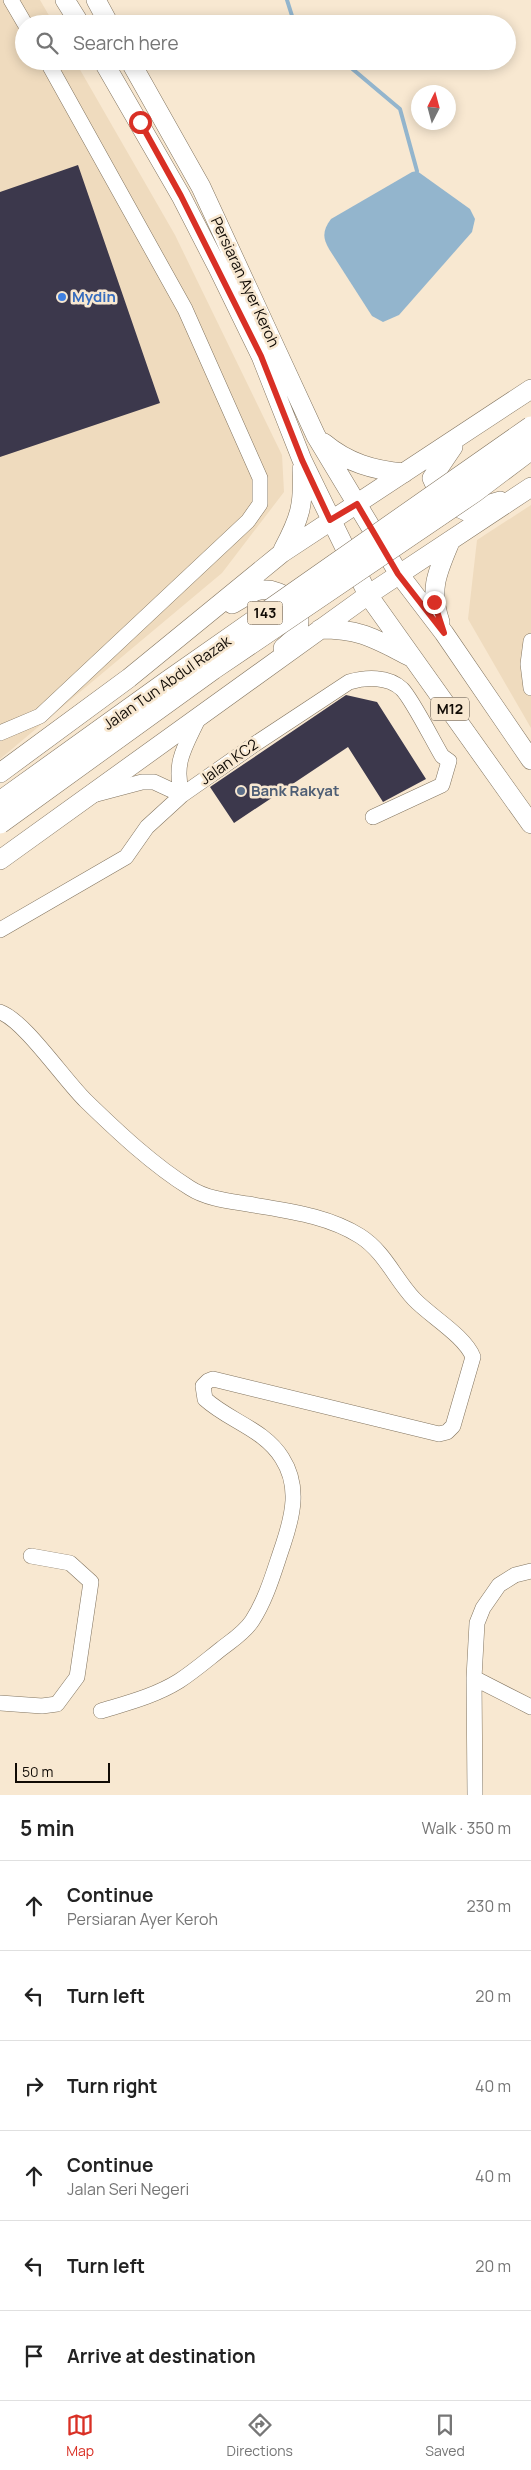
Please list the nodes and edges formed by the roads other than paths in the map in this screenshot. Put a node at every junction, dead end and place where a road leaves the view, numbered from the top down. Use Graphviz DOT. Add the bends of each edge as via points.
graph roads {
  1 [pos="11,0"];
  2 [pos="65,0"];
  3 [pos="96,0"];
  4 [pos="20,15"];
  5 [pos="74,15"];
  6 [pos="104,15"];
  7 [pos="52,70"];
  8 [pos="108,70"];
  9 [pos="135,70"];
  10 [pos="531,389"];
  11 [pos="531,427"];
  12 [pos="464,434"];
  13 [pos="316,436"];
  14 [pos="531,449"];
  15 [pos="302,460"];
  16 [pos="404,473"];
  17 [pos="525,491"];
  18 [pos="357,504"];
  19 [pos="330,520"];
  20 [pos="450,542"];
  21 [pos="282,553"];
  22 [pos="398,574"];
  23 [pos="368,595"];
  24 [pos="192,626"];
  25 [pos="320,629"];
  26 [pos="444,633"];
  27 [pos="531,641"];
  28 [pos="414,659"];
  29 [pos="246,683"];
  30 [pos="531,688"];
  31 [pos="200,716"];
  32 [pos="0,733"];
  33 [pos="531,760"];
  34 [pos="0,773"];
  35 [pos="92,795"];
  36 [pos="182,795"];
  37 [pos="0,802"];
  38 [pos="373,817"];
  39 [pos="0,823"];
  40 [pos="531,824"];
  41 [pos="0,860"];
  42 [pos="0,930"];
  43 [pos="0,1012"];
  44 [pos="31,1556"];
  45 [pos="531,1571"];
  46 [pos="474,1678"];
  47 [pos="0,1703"];
  48 [pos="531,1707"];
  49 [pos="101,1711"];
  50 [pos="475,1795"];
  1 -- 4 [label="street"];
  2 -- 5 [label="main road"];
  3 -- 6 [label="main road"];
  7 -- 32 [label="street" via="185,309 260,478 260,504 248,521 40,716"];
  8 -- 15 [label="main road, Persiaran Ayer Keroh / M12" via="168,171 218,268 261,356"];
  9 -- 13 [label="main road, Persiaran Ayer Keroh / M12" via="201,188"];
  10 -- 12 [label="main road"];
  11 -- 37 [label="highway, Jalan Tun Abdul Razak / 143, bridge"];
  12 -- 16 [label="main road"];
  12 -- 17 [label="main road" via="432,478 442,500 466,511"];
  13 -- 16 [label="main road" via="334,452 356,464 379,471"];
  13 -- 18 [label="main road, Persiaran Ayer Keroh / M12"];
  14 -- 39 [label="highway, Jalan Tun Abdul Razak / 143, bridge" via="474,492 213,669"];
  15 -- 19 [label="main road, Persiaran Ayer Keroh / M12"];
  15 -- 21 [label="main road" via="300,513"];
  16 -- 18 [label="main road"];
  17 -- 20 [label="main road"];
  18 -- 19 [label="main road"];
  18 -- 22 [label="main road, M12"];
  19 -- 21 [label="main road"];
  19 -- 23 [label="main road, M12"];
  20 -- 22 [label="main road"];
  20 -- 26 [label="main road" via="435,584 434,602"];
  21 -- 24 [label="main road"];
  22 -- 23 [label="main road"];
  22 -- 26 [label="main road, M12"];
  23 -- 25 [label="main road"];
  23 -- 28 [label="main road, M12"];
  24 -- 29 [label="main road" via="259,590 278,591 294,602 301,621 296,636"];
  24 -- 34 [label="main road" via="129,678"];
  25 -- 28 [label="main road" via="363,633"];
  25 -- 29 [label="main road"];
  26 -- 33 [label="main road, M12"];
  27 -- 30 [label="street" via="528,664"];
  28 -- 40 [label="main road, M12"];
  29 -- 31 [label="main road"];
  31 -- 35 [label="main road"];
  31 -- 36 [label="street" via="178,762 177,778"];
  35 -- 36 [label="street" via="154,782"];
  35 -- 41 [label="main road"];
  36 -- 38 [label="street, Jalan KC2" via="349,682 362,678 391,682 402,689 442,756 449,762 442,785"];
  36 -- 42 [label="street, Jalan KC2" via="147,827 126,857"];
  43 -- 49 [label="street" via="18,1024 86,1101 162,1169 193,1190 232,1202 324,1219 360,1236 384,1258 414,1298 466,1346 473,1357 453,1426 438,1434 213,1379 208,1381 203,1386 205,1399 258,1433 282,1456 292,1481 294,1497 290,1524 265,1597 241,1634 179,1681 149,1696"];
  44 -- 47 [label="street" via="70,1564 90,1582 77,1677 57,1704"];
  45 -- 46 [label="street" via="499,1584 483,1608 477,1623"];
  46 -- 48 [label="street"];
  46 -- 50 [label="street"];
}
